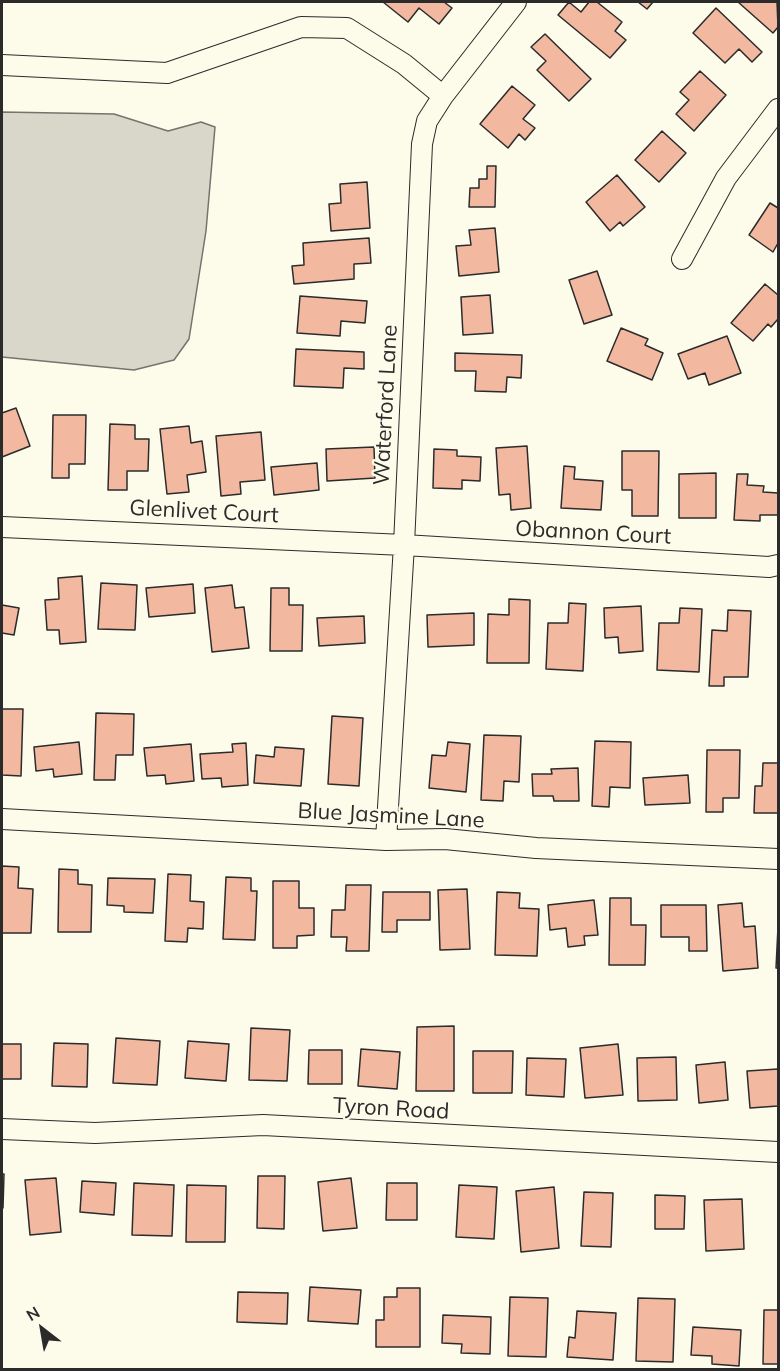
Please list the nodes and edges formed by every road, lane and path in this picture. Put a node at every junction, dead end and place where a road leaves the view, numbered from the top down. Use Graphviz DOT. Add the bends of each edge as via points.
graph roads {
  1 [pos="516,2"];
  2 [pos="2,65"];
  3 [pos="443,96"];
  4 [pos="778,109"];
  5 [pos="682,259"];
  6 [pos="2,527"];
  7 [pos="404,545"];
  8 [pos="778,565"];
  9 [pos="2,819"];
  10 [pos="386,840"];
  11 [pos="778,859"];
  12 [pos="2,1129"];
  13 [pos="778,1152"];
  1 -- 3 [label="street, Waterford Lane"];
  2 -- 3 [label="street" via="167,72 302,27 347,28 404,64"];
  3 -- 7 [label="street, Waterford Lane" via="427,121 422,144"];
  4 -- 5 [label="street" via="726,178"];
  6 -- 7 [label="street, Glenlivet Court"];
  7 -- 8 [label="street, Obannon Court"];
  7 -- 10 [label="street, Waterford Lane"];
  9 -- 10 [label="street, Blue Jasmine Lane"];
  10 -- 11 [label="street, Blue Jasmine Lane" via="445,839 536,848"];
  12 -- 13 [label="street, Tyron Road" via="95,1133 263,1125"];
}
